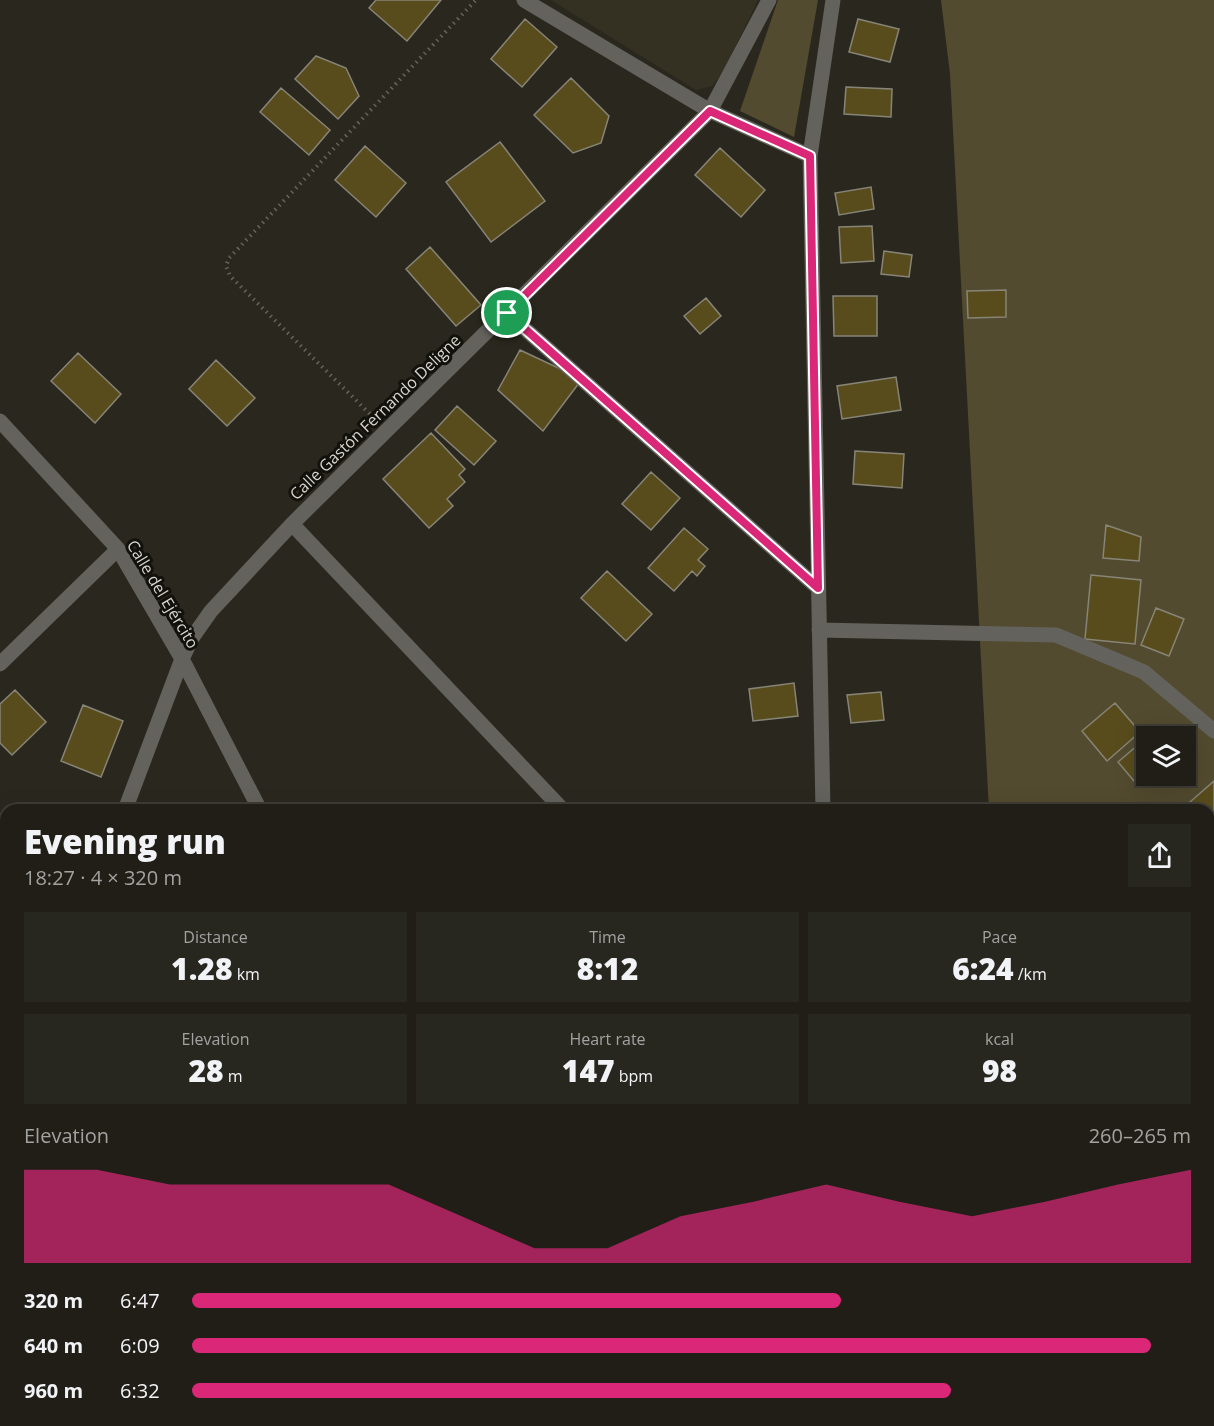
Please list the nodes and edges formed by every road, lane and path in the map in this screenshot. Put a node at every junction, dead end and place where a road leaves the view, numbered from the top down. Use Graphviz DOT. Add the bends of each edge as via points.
graph roads {
  1 [pos="476,0"];
  2 [pos="524,0"];
  3 [pos="768,0"];
  4 [pos="833,0"];
  5 [pos="710,111"];
  6 [pos="810,156"];
  7 [pos="507,313"];
  8 [pos="0,421"];
  9 [pos="388,431"];
  10 [pos="292,524"];
  11 [pos="118,549"];
  12 [pos="818,588"];
  13 [pos="819,630"];
  14 [pos="182,659"];
  15 [pos="0,664"];
  16 [pos="1214,731"];
  17 [pos="127,804"];
  18 [pos="257,804"];
  19 [pos="557,804"];
  20 [pos="823,804"];
  1 -- 9 [label="path" via="229,258 226,266 230,276"];
  2 -- 5 [label="street"];
  3 -- 5 [label="street, Calle Gastón Fernando Deligne"];
  4 -- 6 [label="street"];
  5 -- 6 [label="street"];
  5 -- 7 [label="street, Calle Gastón Fernando Deligne"];
  6 -- 12 [label="street"];
  7 -- 9 [label="street, Calle Gastón Fernando Deligne"];
  7 -- 12 [label="street"];
  8 -- 11 [label="street, Calle del Ejército"];
  9 -- 10 [label="street, Calle Gastón Fernando Deligne"];
  10 -- 14 [label="street, Calle Gastón Fernando Deligne" via="211,610"];
  10 -- 19 [label="street"];
  11 -- 14 [label="street, Calle del Ejército"];
  11 -- 15 [label="street"];
  12 -- 13 [label="street"];
  13 -- 16 [label="street" via="1056,634 1144,672"];
  13 -- 20 [label="street"];
  14 -- 17 [label="street, Calle Gastón Fernando Deligne"];
  14 -- 18 [label="street, Calle del Ejército"];
}
